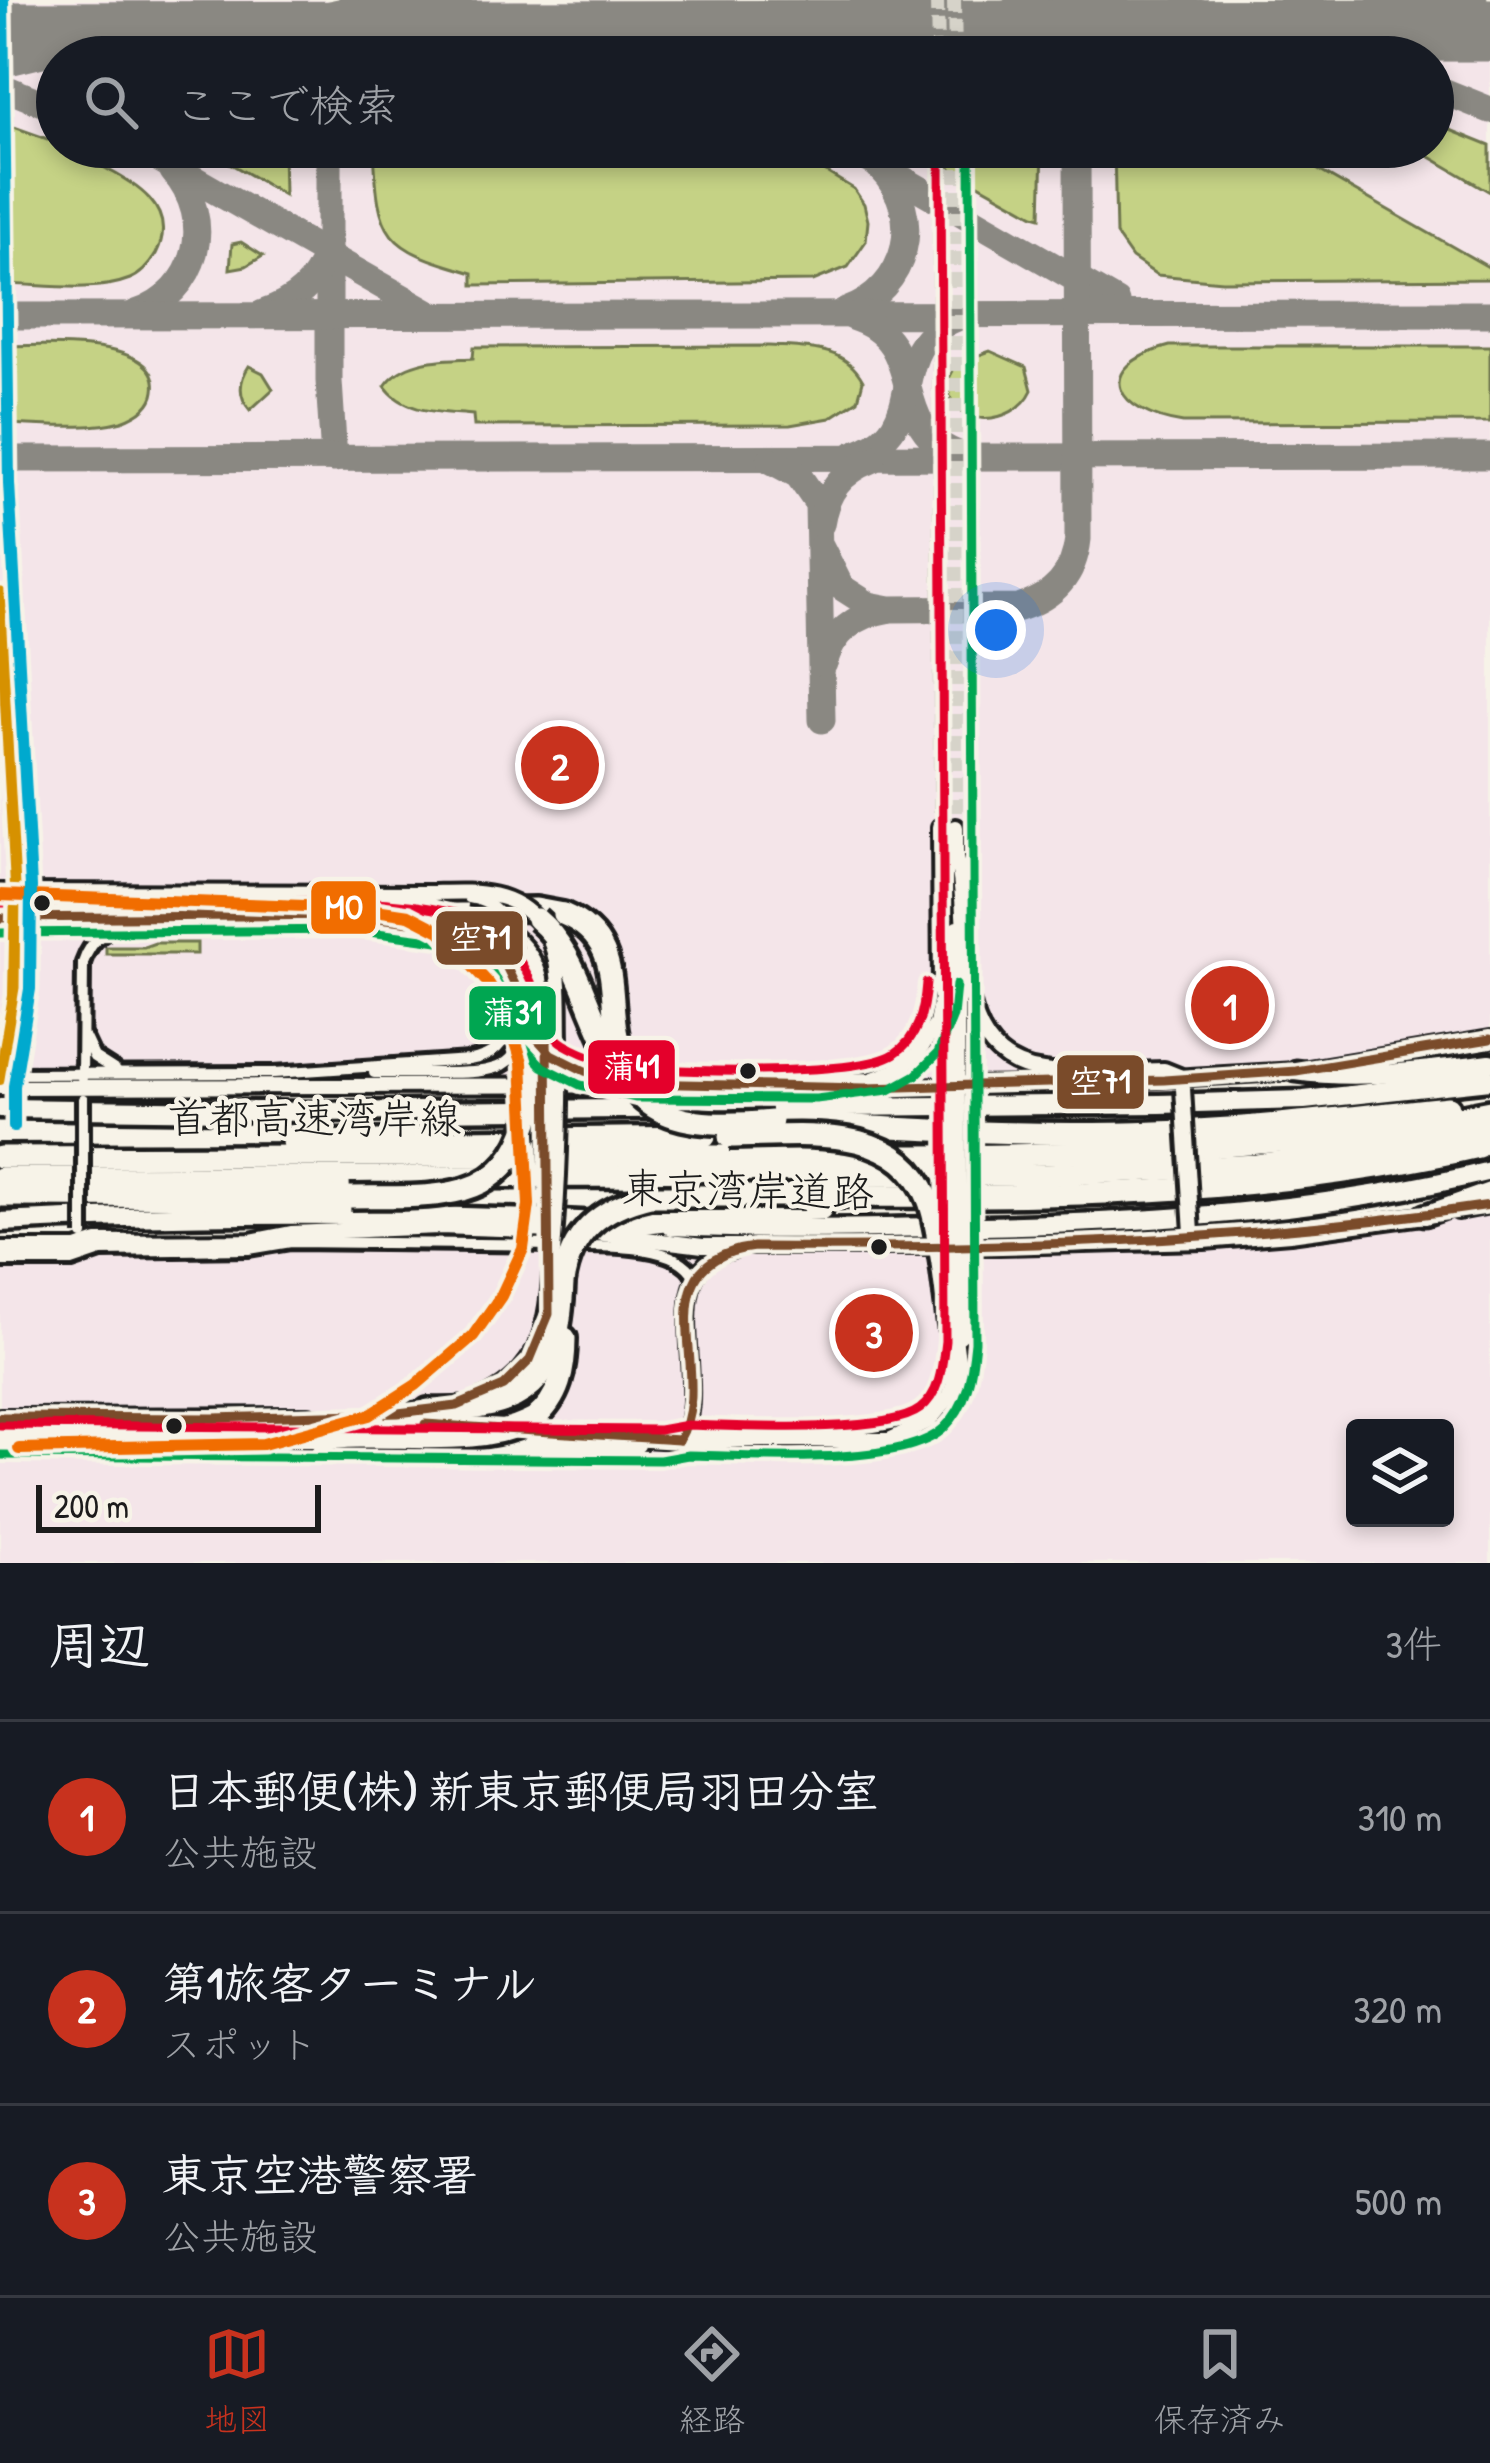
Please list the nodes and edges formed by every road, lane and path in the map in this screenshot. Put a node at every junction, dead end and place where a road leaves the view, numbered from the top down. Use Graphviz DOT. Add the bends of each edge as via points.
graph roads {
  1 [pos="956,858"];
  2 [pos="0,892"];
  3 [pos="424,902"];
  4 [pos="355,915"];
  5 [pos="0,918"];
  6 [pos="537,919"];
  7 [pos="166,920"];
  8 [pos="532,996"];
  9 [pos="82,1033"];
  10 [pos="1490,1039"];
  11 [pos="1490,1063"];
  12 [pos="353,1070"];
  13 [pos="1297,1071"];
  14 [pos="0,1074"];
  15 [pos="124,1074"];
  16 [pos="1490,1080"];
  17 [pos="636,1083"];
  18 [pos="816,1084"];
  19 [pos="1180,1085"];
  20 [pos="0,1087"];
  21 [pos="83,1087"];
  22 [pos="1490,1099"];
  23 [pos="0,1108"];
  24 [pos="126,1109"];
  25 [pos="747,1110"];
  26 [pos="1490,1111"];
  27 [pos="0,1120"];
  28 [pos="772,1121"];
  29 [pos="1490,1131"];
  30 [pos="1136,1132"];
  31 [pos="1490,1144"];
  32 [pos="0,1157"];
  33 [pos="88,1157"];
  34 [pos="1490,1171"];
  35 [pos="0,1178"];
  36 [pos="1490,1192"];
  37 [pos="1114,1194"];
  38 [pos="0,1196"];
  39 [pos="1490,1205"];
  40 [pos="1425,1215"];
  41 [pos="0,1222"];
  42 [pos="631,1224"];
  43 [pos="1189,1235"];
  44 [pos="83,1241"];
  45 [pos="754,1246"];
  46 [pos="0,1250"];
  47 [pos="0,1262"];
  48 [pos="951,1263"];
  49 [pos="694,1276"];
  50 [pos="557,1278"];
  51 [pos="562,1314"];
  52 [pos="957,1380"];
  53 [pos="428,1410"];
  54 [pos="0,1417"];
  55 [pos="305,1417"];
  56 [pos="0,1440"];
  57 [pos="320,1440"];
  58 [pos="679,1440"];
  1 -- 18 [label="street" via="948,827 941,998 932,1034 884,1076"];
  1 -- 19 [label="street" via="968,994 994,1048 1036,1070 1164,1070"];
  1 -- 48 [label="street, bridge"];
  2 -- 3 [label="street"];
  3 -- 4 [label="street"];
  3 -- 6 [label="street, bridge" via="479,892 506,897"];
  3 -- 8 [label="street" via="502,926 530,952"];
  3 -- 12 [label="street, bridge" via="485,902 507,921 510,1022 501,1046 487,1056"];
  3 -- 28 [label="highway, bridge" via="563,914 586,927 603,948 620,1052 639,1085 675,1108"];
  4 -- 7 [label="street"];
  4 -- 8 [label="street" via="476,935"];
  5 -- 7 [label="street"];
  6 -- 28 [label="highway, bridge" via="561,946 617,1071 639,1098 686,1121"];
  6 -- 50 [label="street, bridge" via="559,978"];
  7 -- 9 [label="street" via="101,932 86,952"];
  8 -- 12 [label="street" via="520,1045 502,1066"];
  8 -- 17 [label="street" via="532,1033 551,1054"];
  8 -- 38 [label="highway, bridge" via="532,1110 508,1163 488,1180 450,1193 350,1197"];
  8 -- 50 [label="street, bridge"];
  9 -- 15 [label="street" via="94,1057"];
  9 -- 21 [label="street"];
  10 -- 13 [label="street"];
  11 -- 13 [label="highway"];
  12 -- 15 [label="street"];
  13 -- 19 [label="street"];
  14 -- 21 [label="street"];
  15 -- 21 [label="street"];
  16 -- 25 [label="highway, 東京湾岸道路" via="1304,1100"];
  17 -- 18 [label="street"];
  17 -- 21 [label="street"];
  18 -- 19 [label="street"];
  19 -- 43 [label="street, bridge"];
  20 -- 21 [label="street"];
  21 -- 44 [label="street, bridge"];
  22 -- 30 [label="highway"];
  23 -- 24 [label="highway, 東京湾岸道路"];
  24 -- 25 [label="highway, 東京湾岸道路"];
  24 -- 27 [label="highway"];
  25 -- 30 [label="highway"];
  26 -- 33 [label="highway, 首都高速湾岸線" via="1300,1140 1088,1154"];
  28 -- 30 [label="highway"];
  29 -- 35 [label="highway, 首都高速湾岸線" via="1258,1165 1045,1175"];
  31 -- 37 [label="highway" via="1348,1173"];
  32 -- 33 [label="highway, 首都高速湾岸線"];
  33 -- 48 [label="highway, bridge" via="117,1149 372,1139 836,1138 879,1147 905,1164 922,1185"];
  34 -- 42 [label="highway, 東京湾岸道路" via="1293,1208 1137,1221"];
  36 -- 40 [label="highway"];
  37 -- 42 [label="highway" via="1043,1205 776,1209"];
  37 -- 50 [label="highway, bridge" via="650,1196 586,1228"];
  39 -- 40 [label="street"];
  40 -- 43 [label="street" via="1290,1234"];
  41 -- 42 [label="highway, 東京湾岸道路" via="432,1217"];
  43 -- 45 [label="street"];
  44 -- 45 [label="street" via="250,1240 411,1227"];
  44 -- 46 [label="street"];
  45 -- 49 [label="street" via="713,1256"];
  47 -- 49 [label="street" via="292,1242 457,1242 630,1247 682,1261"];
  48 -- 52 [label="highway"];
  49 -- 58 [label="street" via="688,1424"];
  50 -- 51 [label="highway"];
  50 -- 53 [label="street" via="540,1343 518,1375 491,1394"];
  51 -- 53 [label="highway" via="552,1356 520,1394 494,1408"];
  51 -- 57 [label="highway, bridge" via="561,1377 534,1419 495,1434"];
  52 -- 58 [label="street" via="929,1421 890,1440"];
  53 -- 55 [label="street"];
  54 -- 55 [label="street"];
  55 -- 58 [label="street"];
  56 -- 57 [label="street"];
  57 -- 58 [label="street, bridge"];
}
